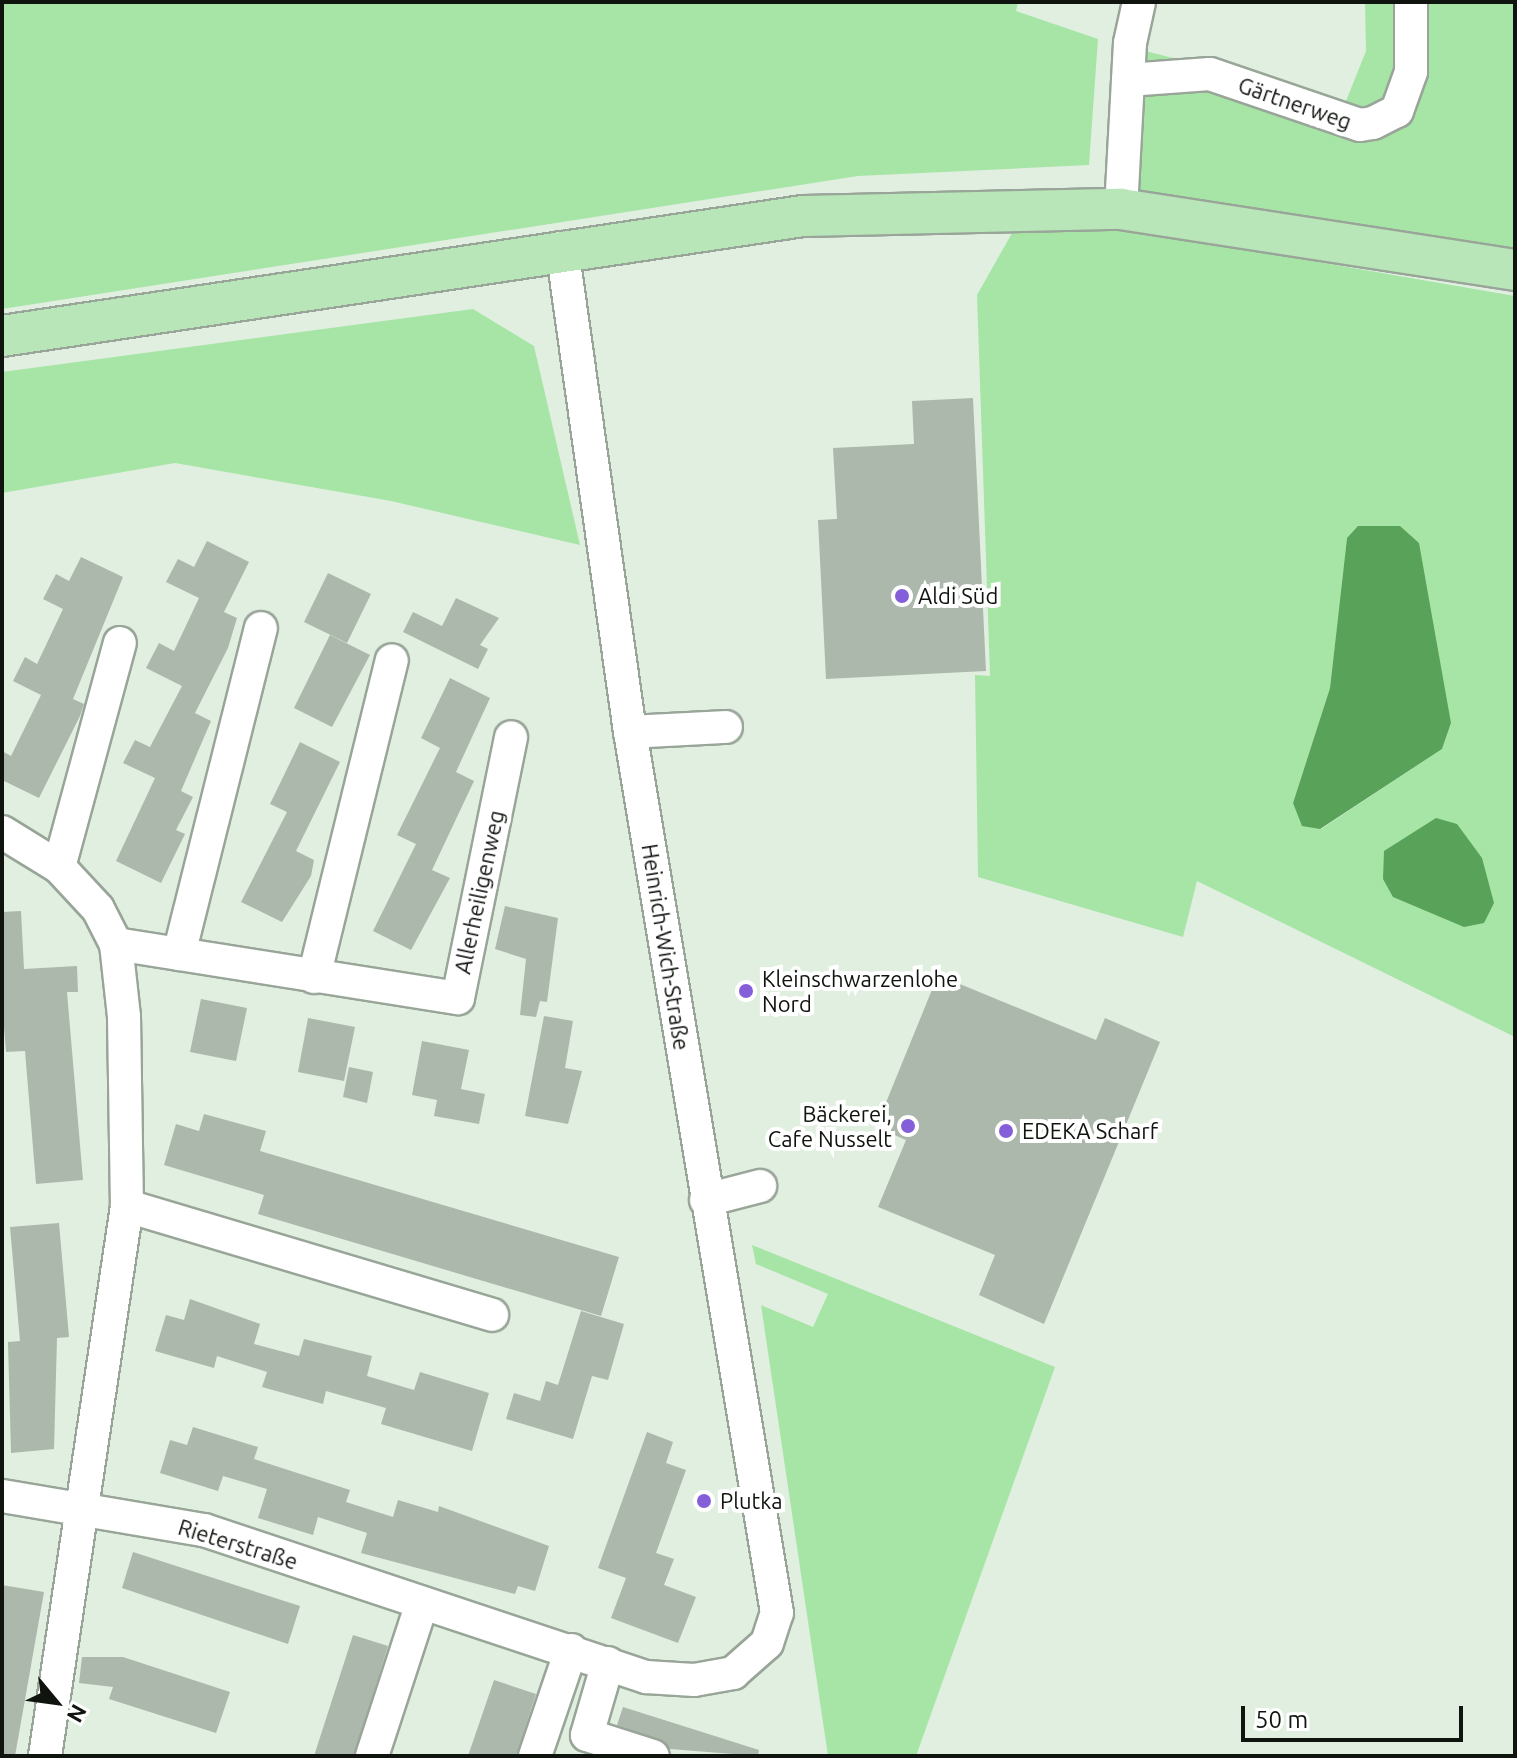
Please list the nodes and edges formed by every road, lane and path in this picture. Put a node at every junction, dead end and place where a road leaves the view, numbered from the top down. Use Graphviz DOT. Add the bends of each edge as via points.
graph roads {
  1 [pos="1139,2"];
  2 [pos="1411,2"];
  3 [pos="1128,80"];
  4 [pos="1121,209"];
  5 [pos="562,248"];
  6 [pos="1515,270"];
  7 [pos="2,336"];
  8 [pos="261,628"];
  9 [pos="120,643"];
  10 [pos="392,660"];
  11 [pos="726,727"];
  12 [pos="630,732"];
  13 [pos="511,737"];
  14 [pos="2,832"];
  15 [pos="59,867"];
  16 [pos="116,944"];
  17 [pos="179,954"];
  18 [pos="314,977"];
  19 [pos="760,1186"];
  20 [pos="706,1200"];
  21 [pos="127,1206"];
  22 [pos="492,1315"];
  23 [pos="2,1496"];
  24 [pos="85,1508"];
  25 [pos="422,1603"];
  26 [pos="767,1643"];
  27 [pos="571,1650"];
  28 [pos="608,1663"];
  29 [pos="45,1756"];
  30 [pos="372,1756"];
  31 [pos="535,1756"];
  32 [pos="653,1756"];
  1 -- 3 [label="street"];
  2 -- 3 [label="street, Gärtnerweg" via="1411,72 1397,111 1373,123 1360,125 1210,74"];
  3 -- 4 [label="street"];
  4 -- 5 [label="main road" via="803,216"];
  4 -- 6 [label="main road"];
  5 -- 7 [label="main road"];
  5 -- 12 [label="street, Heinrich-Wich-Straße"];
  8 -- 17 [label="street"];
  9 -- 15 [label="street"];
  10 -- 18 [label="street"];
  11 -- 12 [label="street"];
  12 -- 20 [label="street, Heinrich-Wich-Straße"];
  13 -- 18 [label="street, Allerheiligenweg" via="458,998"];
  14 -- 15 [label="street"];
  15 -- 16 [label="street" via="98,909"];
  16 -- 17 [label="street, Allerheiligenweg"];
  16 -- 21 [label="street"];
  17 -- 18 [label="street, Allerheiligenweg"];
  19 -- 20 [label="street"];
  20 -- 26 [label="street, Heinrich-Wich-Straße" via="777,1613"];
  21 -- 22 [label="street"];
  21 -- 24 [label="street"];
  23 -- 24 [label="street, Rieterstraße"];
  24 -- 25 [label="street, Rieterstraße" via="204,1530"];
  24 -- 29 [label="street"];
  25 -- 27 [label="street, Rieterstraße"];
  25 -- 30 [label="street"];
  26 -- 28 [label="street, Rieterstraße" via="733,1673 694,1680 646,1677"];
  27 -- 28 [label="street, Rieterstraße"];
  27 -- 31 [label="street"];
  28 -- 32 [label="street" via="587,1735"];
}
